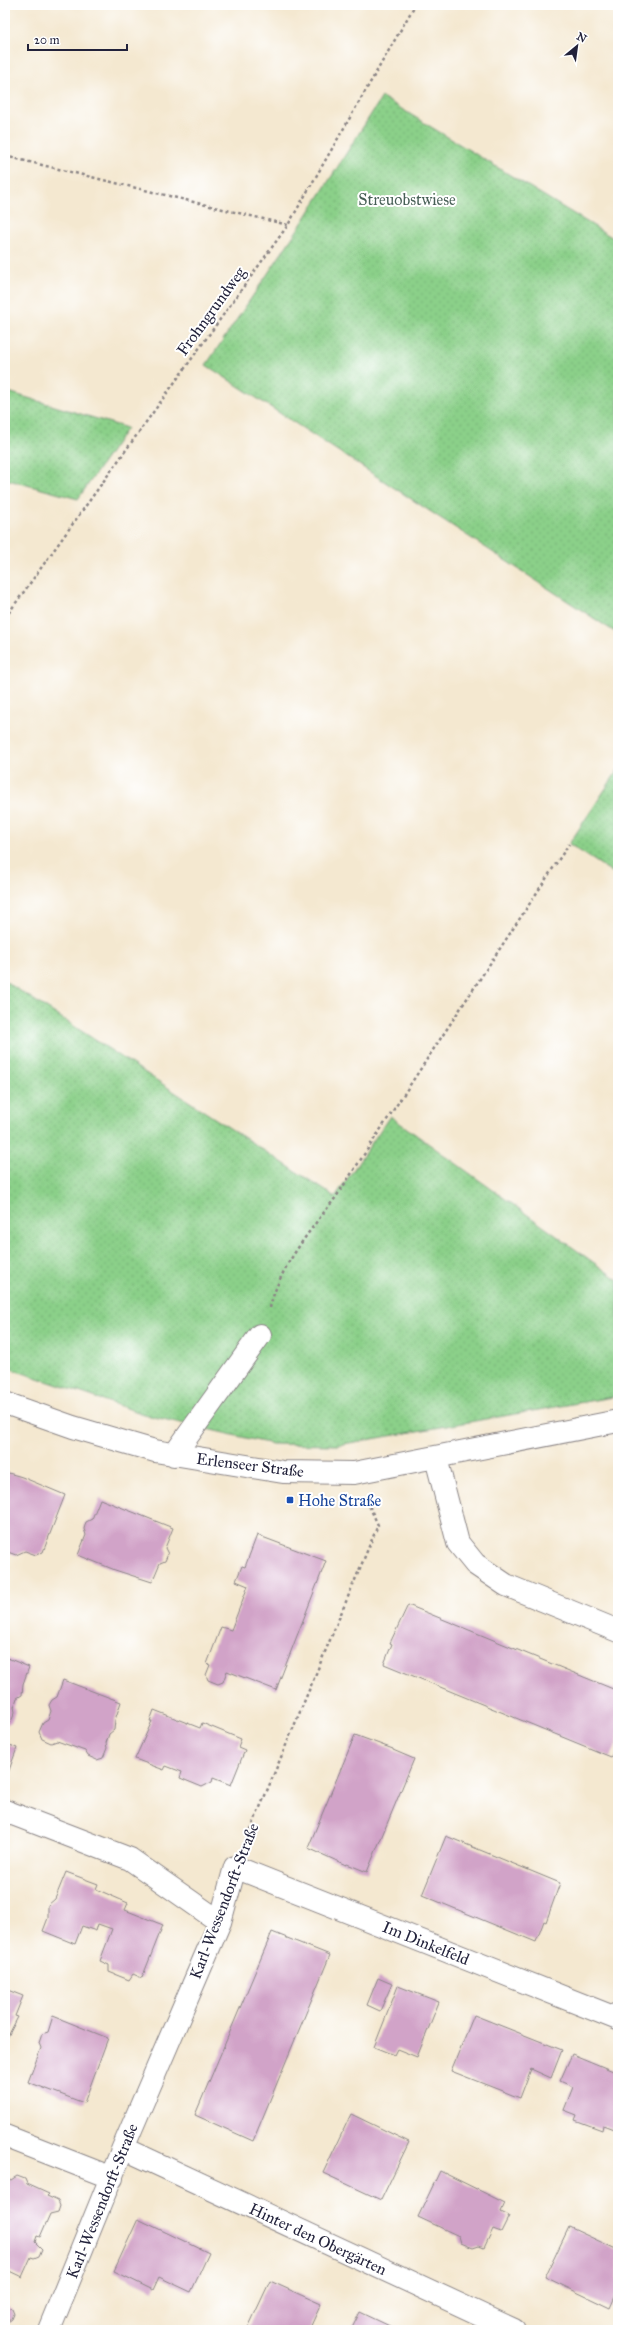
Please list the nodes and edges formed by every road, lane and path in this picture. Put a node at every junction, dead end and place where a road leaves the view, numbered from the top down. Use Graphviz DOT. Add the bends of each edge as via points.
graph roads {
  1 [pos="416,5"];
  2 [pos="5,156"];
  3 [pos="288,225"];
  4 [pos="5,618"];
  5 [pos="569,844"];
  6 [pos="260,1335"];
  7 [pos="5,1403"];
  8 [pos="618,1421"];
  9 [pos="174,1455"];
  10 [pos="436,1458"];
  11 [pos="354,1473"];
  12 [pos="618,1631"];
  13 [pos="5,1811"];
  14 [pos="235,1867"];
  15 [pos="220,1922"];
  16 [pos="618,2019"];
  17 [pos="5,2136"];
  18 [pos="123,2148"];
  19 [pos="112,2178"];
  20 [pos="49,2330"];
  21 [pos="514,2330"];
  1 -- 3 [label="path, Frohngrundweg"];
  2 -- 3 [label="path"];
  3 -- 4 [label="path, Frohngrundweg"];
  5 -- 6 [label="path" via="336,1197 297,1250 272,1299 267,1322"];
  6 -- 9 [label="street"];
  7 -- 9 [label="street, Erlenseer Straße" via="73,1428"];
  8 -- 10 [label="street, Erlenseer Straße"];
  9 -- 11 [label="street, Erlenseer Straße" via="283,1472"];
  10 -- 11 [label="street, Erlenseer Straße"];
  10 -- 12 [label="street" via="458,1543 475,1564 506,1585"];
  11 -- 14 [label="path, Karl-Wessendorft-Straße" via="378,1525"];
  13 -- 15 [label="street" via="130,1859"];
  14 -- 15 [label="street, Karl-Wessendorft-Straße"];
  14 -- 16 [label="street, Im Dinkelfeld"];
  15 -- 18 [label="street, Karl-Wessendorft-Straße"];
  17 -- 19 [label="street"];
  18 -- 19 [label="street, Karl-Wessendorft-Straße"];
  18 -- 21 [label="street, Hinter den Obergärten"];
  19 -- 20 [label="street, Karl-Wessendorft-Straße"];
}
